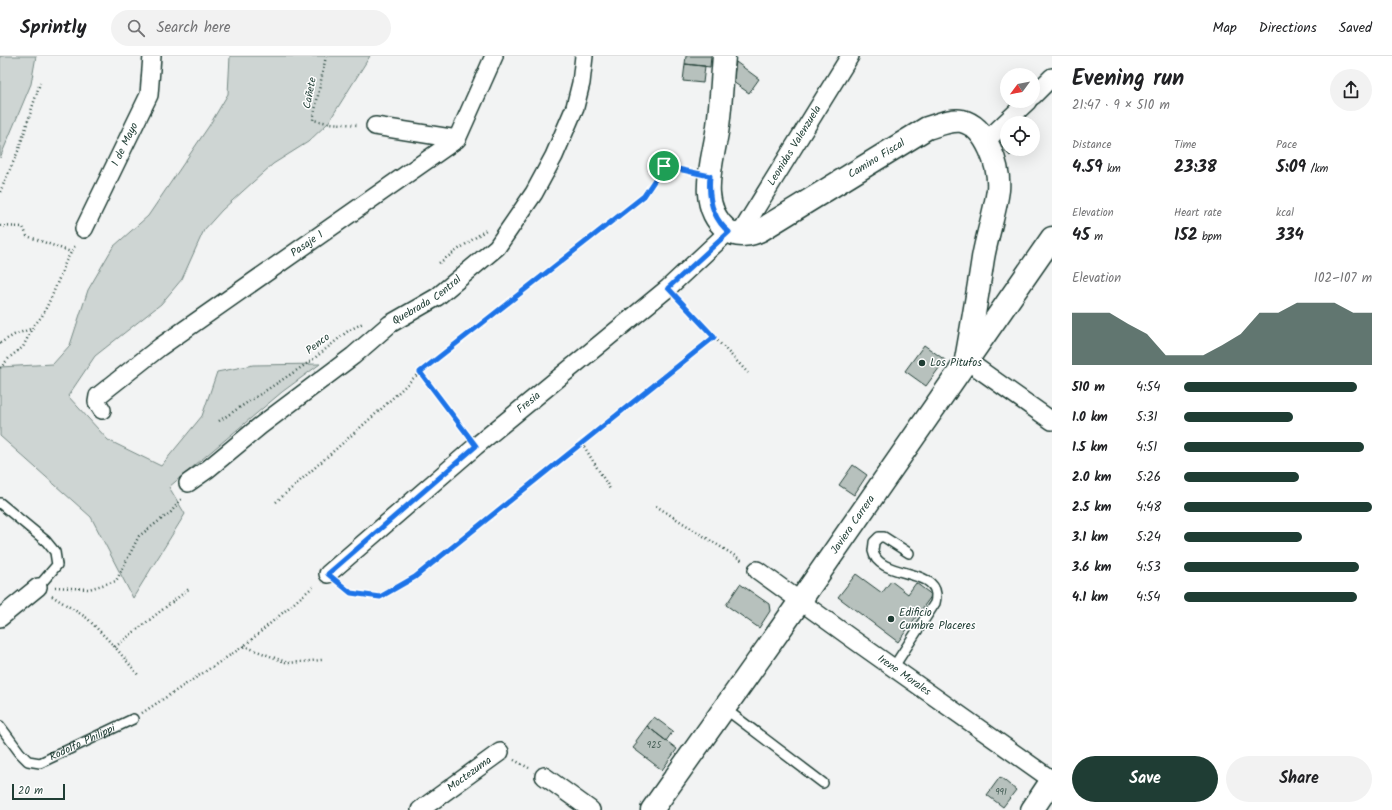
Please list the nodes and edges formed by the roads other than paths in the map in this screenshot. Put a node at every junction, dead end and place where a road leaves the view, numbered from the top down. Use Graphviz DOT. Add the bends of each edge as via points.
graph roads {
  1 [pos="152,56"];
  2 [pos="494,56"];
  3 [pos="584,56"];
  4 [pos="724,56"];
  5 [pos="850,56"];
  6 [pos="1052,77"];
  7 [pos="1040,89"];
  8 [pos="1021,108"];
  9 [pos="375,126"];
  10 [pos="456,139"];
  11 [pos="986,142"];
  12 [pos="84,229"];
  13 [pos="734,233"];
  14 [pos="1052,238"];
  15 [pos="966,360"];
  16 [pos="102,410"];
  17 [pos="1052,421"];
  18 [pos="188,483"];
  19 [pos="0,503"];
  20 [pos="909,553"];
  21 [pos="757,570"];
  22 [pos="328,574"];
  23 [pos="38,587"];
  24 [pos="800,600"];
  25 [pos="0,618"];
  26 [pos="893,668"];
  27 [pos="724,708"];
  28 [pos="133,719"];
  29 [pos="0,726"];
  30 [pos="500,752"];
  31 [pos="544,776"];
  32 [pos="1052,780"];
  33 [pos="823,783"];
  34 [pos="420,810"];
  35 [pos="591,810"];
  36 [pos="652,810"];
  37 [pos="1032,810"];
  1 -- 12 [label="street, 1 de Mayo" via="149,95"];
  2 -- 10 [label="street"];
  3 -- 18 [label="street, Quebrada Central" via="575,107 554,156 534,193 496,247 437,297 390,324 353,356"];
  4 -- 13 [label="street" via="709,195 711,205 720,221"];
  5 -- 13 [label="street, Leonidas Valenzuela"];
  6 -- 7 [label="street"];
  8 -- 11 [label="street"];
  9 -- 10 [label="street"];
  10 -- 16 [label="street, Pasaje 1" via="154,352 98,396 97,402"];
  11 -- 13 [label="street, Camino Fiscal" via="982,134 962,121 946,122 927,128 761,230 754,233"];
  11 -- 15 [label="street, Camino Fiscal" via="998,171 998,188 983,256"];
  13 -- 22 [label="street, Fresia" via="476,446"];
  14 -- 15 [label="street, Javiera Carrera"];
  15 -- 17 [label="street"];
  15 -- 24 [label="street, Javiera Carrera"];
  19 -- 23 [label="lane" via="46,541 55,552 57,565"];
  20 -- 26 [label="lane" via="884,537 879,537 874,542 873,551 877,560 886,566 919,577 931,584 936,592 935,603"];
  21 -- 24 [label="street, Irene Morales"];
  23 -- 25 [label="street"];
  24 -- 26 [label="street, Irene Morales"];
  24 -- 27 [label="street, Javiera Carrera"];
  26 -- 32 [label="street, Irene Morales"];
  27 -- 33 [label="lane"];
  27 -- 36 [label="street, Javiera Carrera"];
  28 -- 29 [label="lane, Rodolfo Philippi" via="40,763 28,762"];
  30 -- 34 [label="street, Moctezuma"];
  31 -- 35 [label="street"];
  32 -- 37 [label="street"];
}
